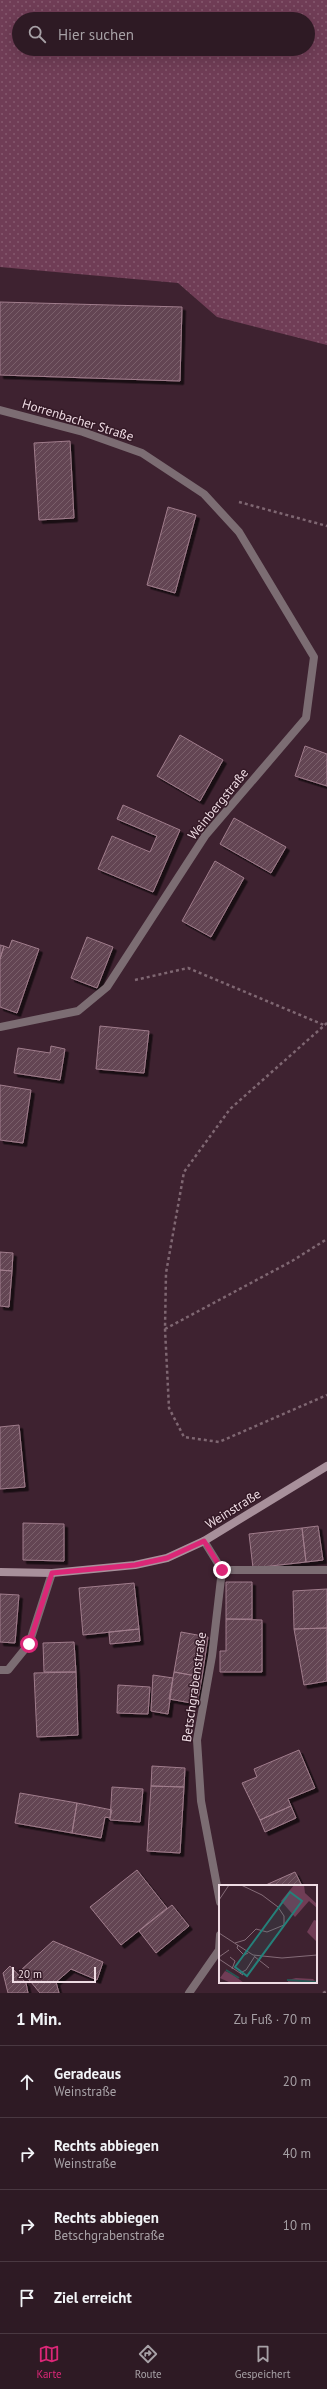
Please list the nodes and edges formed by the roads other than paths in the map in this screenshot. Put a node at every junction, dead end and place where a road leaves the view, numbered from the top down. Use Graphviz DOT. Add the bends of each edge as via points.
graph roads {
  1 [pos="0,410"];
  2 [pos="239,532"];
  3 [pos="0,1027"];
  4 [pos="327,1466"];
  5 [pos="204,1541"];
  6 [pos="222,1570"];
  7 [pos="327,1570"];
  8 [pos="0,1572"];
  9 [pos="52,1573"];
  10 [pos="0,1670"];
  11 [pos="219,1897"];
  12 [pos="219,1950"];
  13 [pos="189,1993"];
  1 -- 2 [label="street, Horrenbacher Straße" via="83,432 142,453 204,494"];
  2 -- 3 [label="street, Weinbergstraße" via="314,657 306,718 205,836 107,987 78,1011"];
  4 -- 5 [label="main road, Weinstraße"];
  5 -- 6 [label="street"];
  5 -- 9 [label="main road, Weinstraße" via="167,1558 135,1565"];
  6 -- 7 [label="street"];
  6 -- 11 [label="street, Betschgrabenstraße" via="212,1656 197,1740 201,1801"];
  8 -- 9 [label="main road, Weinstraße"];
  9 -- 10 [label="street" via="29,1644 8,1670"];
  12 -- 13 [label="street"];
}
